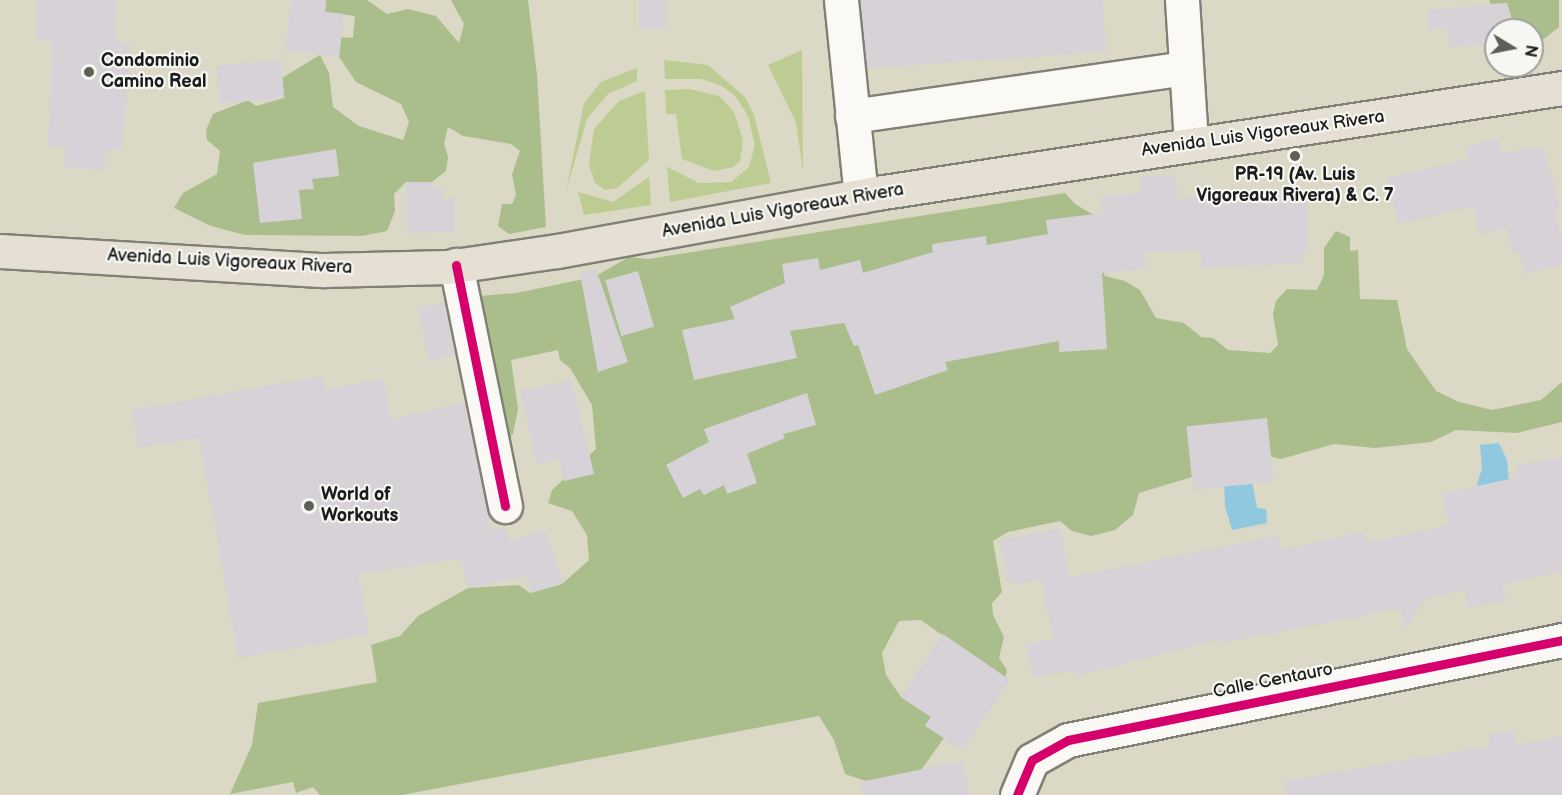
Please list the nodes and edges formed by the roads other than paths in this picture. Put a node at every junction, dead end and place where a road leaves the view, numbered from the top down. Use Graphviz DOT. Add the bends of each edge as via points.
graph roads {
  1 [pos="841,0"];
  2 [pos="1182,0"];
  3 [pos="1186,68"];
  4 [pos="1562,88"];
  5 [pos="852,116"];
  6 [pos="1191,144"];
  7 [pos="861,196"];
  8 [pos="0,251"];
  9 [pos="456,265"];
  10 [pos="505,506"];
  11 [pos="1562,640"];
  12 [pos="1017,795"];
  1 -- 5 [label="street"];
  2 -- 3 [label="street"];
  3 -- 5 [label="street"];
  3 -- 6 [label="street"];
  4 -- 6 [label="main road, Avenida Luis Vigoreaux Rivera"];
  5 -- 7 [label="street"];
  6 -- 7 [label="main road, Avenida Luis Vigoreaux Rivera"];
  7 -- 9 [label="main road, Avenida Luis Vigoreaux Rivera" via="558,251"];
  8 -- 9 [label="main road, Avenida Luis Vigoreaux Rivera" via="324,270"];
  9 -- 10 [label="street"];
  11 -- 12 [label="street, Calle Centauro" via="1068,740 1032,760"];
}
